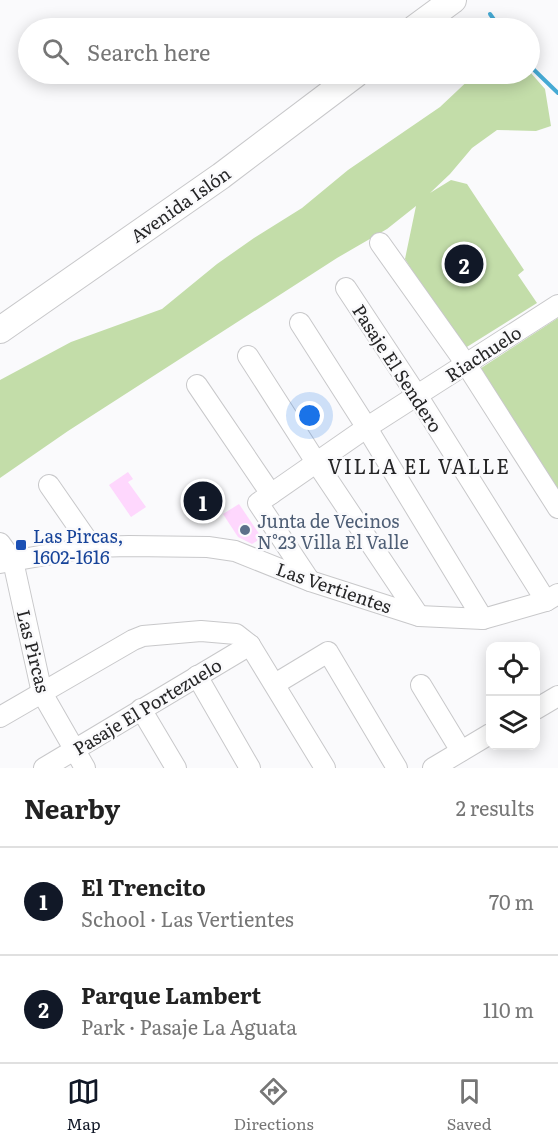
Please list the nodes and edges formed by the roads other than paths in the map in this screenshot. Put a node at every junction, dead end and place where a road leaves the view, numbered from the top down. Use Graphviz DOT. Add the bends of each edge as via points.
graph roads {
  1 [pos="453,0"];
  2 [pos="429,18"];
  3 [pos="343,84"];
  4 [pos="380,243"];
  5 [pos="345,288"];
  6 [pos="558,305"];
  7 [pos="300,324"];
  8 [pos="0,330"];
  9 [pos="248,356"];
  10 [pos="466,364"];
  11 [pos="197,385"];
  12 [pos="417,396"];
  13 [pos="366,428"];
  14 [pos="316,462"];
  15 [pos="49,485"];
  16 [pos="265,498"];
  17 [pos="558,508"];
  18 [pos="0,543"];
  19 [pos="92,547"];
  20 [pos="6,562"];
  21 [pos="310,581"];
  22 [pos="552,598"];
  23 [pos="419,616"];
  24 [pos="483,619"];
  25 [pos="250,645"];
  26 [pos="197,676"];
  27 [pos="275,684"];
  28 [pos="421,685"];
  29 [pos="42,693"];
  30 [pos="558,696"];
  31 [pos="540,707"];
  32 [pos="141,710"];
  33 [pos="0,717"];
  34 [pos="486,736"];
  35 [pos="74,749"];
  36 [pos="461,751"];
  37 [pos="44,768"];
  38 [pos="85,768"];
  39 [pos="176,768"];
  40 [pos="250,768"];
  41 [pos="325,768"];
  42 [pos="397,768"];
  43 [pos="433,768"];
  1 -- 2 [label="main road"];
  3 -- 8 [label="main road, Avenida Islón" via="221,176"];
  4 -- 10 [label="street"];
  5 -- 12 [label="street, Pasaje El Sendero"];
  6 -- 10 [label="street, Riachuelo"];
  7 -- 13 [label="street"];
  9 -- 14 [label="street"];
  10 -- 12 [label="street, Riachuelo"];
  10 -- 17 [label="street"];
  11 -- 16 [label="street"];
  12 -- 13 [label="street, Riachuelo"];
  12 -- 22 [label="street, Pasaje El Sendero"];
  13 -- 14 [label="street, Riachuelo"];
  13 -- 24 [label="street"];
  14 -- 16 [label="street, Riachuelo"];
  14 -- 23 [label="street"];
  15 -- 19 [label="street"];
  16 -- 21 [label="street"];
  18 -- 20 [label="street"];
  19 -- 20 [label="street, Las Vertientes"];
  19 -- 21 [label="street, Las Vertientes" via="208,547 235,551"];
  20 -- 29 [label="street, Las Pircas"];
  21 -- 23 [label="street, Las Vertientes"];
  22 -- 24 [label="street, Las Vertientes"];
  23 -- 24 [label="street, Las Vertientes"];
  25 -- 26 [label="street, Pasaje El Portezuelo"];
  25 -- 27 [label="street"];
  25 -- 29 [label="street" via="236,634 201,631 143,636"];
  26 -- 32 [label="street, Pasaje El Portezuelo"];
  26 -- 40 [label="street"];
  27 -- 41 [label="street"];
  27 -- 42 [label="street" via="328,652"];
  28 -- 36 [label="street"];
  29 -- 33 [label="street"];
  29 -- 35 [label="street, Las Pircas"];
  30 -- 31 [label="street"];
  32 -- 35 [label="street, Pasaje El Portezuelo"];
  32 -- 39 [label="street"];
  34 -- 36 [label="street"];
  35 -- 37 [label="street, Pasaje El Portezuelo"];
  35 -- 38 [label="street, Las Pircas"];
  36 -- 43 [label="street"];
}
